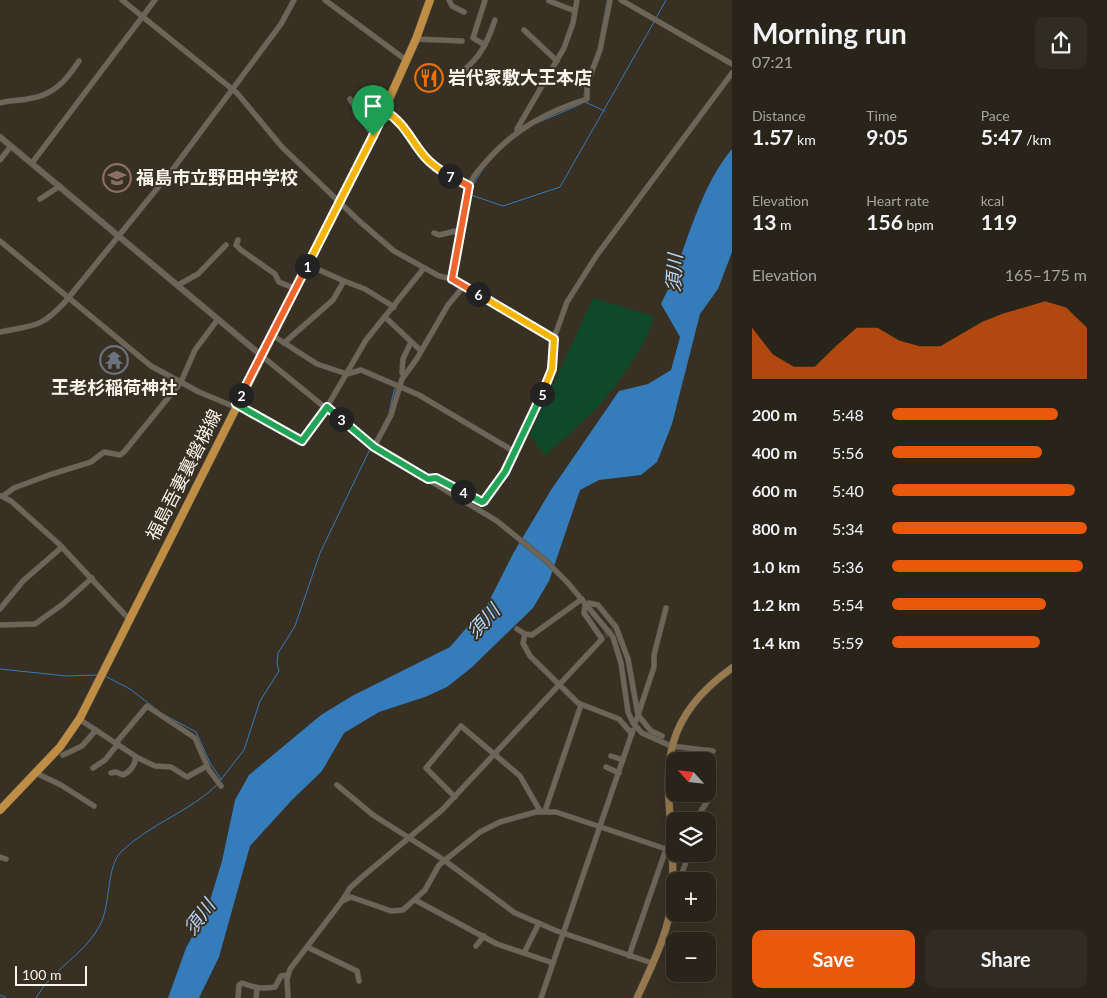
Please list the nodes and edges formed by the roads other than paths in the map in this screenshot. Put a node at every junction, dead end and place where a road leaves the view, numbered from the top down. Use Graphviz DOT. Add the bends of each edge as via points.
graph roads {
  1 [pos="122,0"];
  2 [pos="155,0"];
  3 [pos="294,0"];
  4 [pos="325,0"];
  5 [pos="430,0"];
  6 [pos="449,0"];
  7 [pos="485,0"];
  8 [pos="577,0"];
  9 [pos="610,0"];
  10 [pos="621,0"];
  11 [pos="549,1"];
  12 [pos="575,11"];
  13 [pos="464,12"];
  14 [pos="143,16"];
  15 [pos="495,20"];
  16 [pos="524,30"];
  17 [pos="416,39"];
  18 [pos="462,42"];
  19 [pos="485,45"];
  20 [pos="406,60"];
  21 [pos="79,61"];
  22 [pos="557,61"];
  23 [pos="732,64"];
  24 [pos="732,73"];
  25 [pos="452,80"];
  26 [pos="232,89"];
  27 [pos="350,98"];
  28 [pos="0,103"];
  29 [pos="368,106"];
  30 [pos="385,111"];
  31 [pos="379,125"];
  32 [pos="516,132"];
  33 [pos="0,136"];
  34 [pos="373,136"];
  35 [pos="12,146"];
  36 [pos="0,160"];
  37 [pos="32,164"];
  38 [pos="60,186"];
  39 [pos="469,186"];
  40 [pos="40,199"];
  41 [pos="341,202"];
  42 [pos="460,230"];
  43 [pos="434,234"];
  44 [pos="119,236"];
  45 [pos="238,240"];
  46 [pos="0,241"];
  47 [pos="226,245"];
  48 [pos="308,265"];
  49 [pos="424,268"];
  50 [pos="452,279"];
  51 [pos="344,281"];
  52 [pos="178,285"];
  53 [pos="464,286"];
  54 [pos="296,289"];
  55 [pos="68,298"];
  56 [pos="394,307"];
  57 [pos="385,317"];
  58 [pos="218,319"];
  59 [pos="0,332"];
  60 [pos="272,335"];
  61 [pos="554,339"];
  62 [pos="411,342"];
  63 [pos="284,343"];
  64 [pos="419,349"];
  65 [pos="262,356"];
  66 [pos="402,373"];
  67 [pos="347,374"];
  68 [pos="181,382"];
  69 [pos="398,385"];
  70 [pos="235,406"];
  71 [pos="327,407"];
  72 [pos="374,447"];
  73 [pos="515,452"];
  74 [pos="428,479"];
  75 [pos="1,496"];
  76 [pos="62,547"];
  77 [pos="92,578"];
  78 [pos="582,599"];
  79 [pos="587,604"];
  80 [pos="666,608"];
  81 [pos="0,609"];
  82 [pos="128,618"];
  83 [pos="0,625"];
  84 [pos="518,629"];
  85 [pos="525,634"];
  86 [pos="732,668"];
  87 [pos="560,684"];
  88 [pos="581,705"];
  89 [pos="637,718"];
  90 [pos="79,719"];
  91 [pos="96,730"];
  92 [pos="662,736"];
  93 [pos="117,743"];
  94 [pos="671,746"];
  95 [pos="713,751"];
  96 [pos="63,755"];
  97 [pos="495,755"];
  98 [pos="610,756"];
  99 [pos="136,757"];
  100 [pos="623,760"];
  101 [pos="207,766"];
  102 [pos="606,767"];
  103 [pos="93,768"];
  104 [pos="36,772"];
  105 [pos="111,773"];
  106 [pos="619,773"];
  107 [pos="337,785"];
  108 [pos="221,786"];
  109 [pos="455,797"];
  110 [pos="94,806"];
  111 [pos="0,810"];
  112 [pos="542,811"];
  113 [pos="670,812"];
  114 [pos="599,827"];
  115 [pos="407,838"];
  116 [pos="666,850"];
  117 [pos="444,860"];
  118 [pos="669,862"];
  119 [pos="415,900"];
  120 [pos="342,901"];
  121 [pos="667,922"];
  122 [pos="539,923"];
  123 [pos="563,933"];
  124 [pos="484,936"];
  125 [pos="476,946"];
  126 [pos="307,947"];
  127 [pos="524,953"];
  128 [pos="629,956"];
  129 [pos="553,963"];
  130 [pos="652,963"];
  131 [pos="288,975"];
  132 [pos="359,981"];
  133 [pos="257,989"];
  134 [pos="238,998"];
  135 [pos="256,998"];
  136 [pos="288,998"];
  137 [pos="541,998"];
  138 [pos="637,998"];
  1 -- 14 [label="street"];
  2 -- 14 [label="street"];
  3 -- 26 [label="street" via="290,12"];
  4 -- 20 [label="street"];
  5 -- 17 [label="main road, 福島吾妻裏磐梯線"];
  6 -- 13 [label="street" via="452,6"];
  7 -- 19 [label="street" via="473,38"];
  8 -- 12 [label="street"];
  9 -- 32 [label="street" via="600,50 584,100"];
  10 -- 23 [label="street"];
  11 -- 12 [label="street"];
  12 -- 22 [label="street"];
  14 -- 26 [label="street"];
  14 -- 37 [label="street"];
  15 -- 19 [label="street"];
  16 -- 22 [label="street"];
  17 -- 18 [label="street"];
  17 -- 20 [label="main road, 福島吾妻裏磐梯線"];
  19 -- 25 [label="street" via="475,62"];
  20 -- 30 [label="main road, 福島吾妻裏磐梯線"];
  21 -- 28 [label="street" via="67,81 60,86 32,98"];
  22 -- 32 [label="street"];
  24 -- 61 [label="street" via="597,255 567,302"];
  26 -- 41 [label="street" via="282,147"];
  26 -- 44 [label="street"];
  27 -- 34 [label="street"];
  29 -- 31 [label="street"];
  30 -- 31 [label="main road, 福島吾妻裏磐梯線"];
  30 -- 39 [label="street" via="408,132 433,165"];
  31 -- 34 [label="main road, 福島吾妻裏磐梯線"];
  32 -- 39 [label="street" via="498,148"];
  33 -- 35 [label="street"];
  34 -- 41 [label="main road, 福島吾妻裏磐梯線"];
  35 -- 36 [label="street"];
  35 -- 37 [label="street"];
  37 -- 38 [label="street"];
  38 -- 40 [label="street"];
  38 -- 44 [label="street"];
  39 -- 42 [label="street"];
  41 -- 48 [label="main road, 福島吾妻裏磐梯線"];
  41 -- 49 [label="street" via="394,251"];
  42 -- 43 [label="street"];
  42 -- 50 [label="street"];
  44 -- 52 [label="street"];
  44 -- 55 [label="street"];
  45 -- 54 [label="street" via="236,245 241,250 275,274 279,282"];
  46 -- 55 [label="street"];
  47 -- 52 [label="street" via="198,274"];
  48 -- 51 [label="street"];
  48 -- 54 [label="main road, 福島吾妻裏磐梯線"];
  49 -- 50 [label="street"];
  49 -- 56 [label="street"];
  50 -- 53 [label="street"];
  51 -- 56 [label="street" via="366,289"];
  51 -- 63 [label="street" via="333,300"];
  52 -- 58 [label="street"];
  53 -- 61 [label="street"];
  53 -- 69 [label="street" via="448,305"];
  54 -- 60 [label="main road, 福島吾妻裏磐梯線"];
  55 -- 59 [label="street" via="50,318 36,326"];
  55 -- 68 [label="street" via="151,366"];
  56 -- 57 [label="street"];
  57 -- 62 [label="street"];
  57 -- 67 [label="street" via="366,340"];
  58 -- 65 [label="street"];
  58 -- 68 [label="street" via="196,350"];
  60 -- 63 [label="street"];
  60 -- 65 [label="main road, 福島吾妻裏磐梯線"];
  61 -- 73 [label="street" via="549,378"];
  62 -- 64 [label="street"];
  62 -- 66 [label="street" via="403,358"];
  63 -- 67 [label="street" via="317,364"];
  65 -- 70 [label="main road, 福島吾妻裏磐梯線"];
  65 -- 71 [label="street"];
  67 -- 69 [label="street" via="361,370"];
  67 -- 71 [label="street"];
  68 -- 70 [label="street"];
  68 -- 75 [label="street" via="120,455 104,452 91,462 48,475"];
  69 -- 72 [label="street" via="391,415"];
  69 -- 73 [label="street"];
  70 -- 71 [label="street" via="302,441"];
  70 -- 82 [label="main road, 福島吾妻裏磐梯線"];
  71 -- 72 [label="street"];
  72 -- 74 [label="street"];
  73 -- 74 [label="street" via="505,472 482,502 436,478"];
  74 -- 78 [label="street" via="497,521 546,560"];
  75 -- 76 [label="street" via="11,501"];
  76 -- 77 [label="street"];
  76 -- 81 [label="street" via="23,580"];
  77 -- 82 [label="street"];
  77 -- 83 [label="street" via="35,624"];
  78 -- 79 [label="street"];
  78 -- 85 [label="street" via="536,633"];
  79 -- 87 [label="street" via="584,613 604,637"];
  79 -- 89 [label="street" via="593,602 598,605 625,647"];
  79 -- 94 [label="street" via="613,637 633,723 646,736"];
  80 -- 89 [label="street" via="654,667"];
  82 -- 90 [label="main road, 福島吾妻裏磐梯線"];
  84 -- 85 [label="street"];
  85 -- 87 [label="street" via="523,643 530,656"];
  86 -- 94 [label="main road" via="700,695 680,724"];
  87 -- 88 [label="street"];
  87 -- 97 [label="street"];
  88 -- 100 [label="street" via="619,719 632,732"];
  88 -- 112 [label="street"];
  89 -- 92 [label="street"];
  90 -- 91 [label="street"];
  90 -- 104 [label="main road, 福島吾妻裏磐梯線" via="60,747"];
  91 -- 93 [label="street"];
  91 -- 96 [label="street" via="82,746"];
  93 -- 99 [label="street"];
  93 -- 101 [label="street" via="147,706 191,734 198,742"];
  93 -- 103 [label="street" via="105,760"];
  94 -- 95 [label="street"];
  94 -- 113 [label="main road"];
  97 -- 109 [label="street"];
  97 -- 109 [label="street" via="461,726 426,768"];
  97 -- 112 [label="street" via="520,776"];
  98 -- 100 [label="street"];
  99 -- 101 [label="street" via="155,766 171,767 187,776"];
  99 -- 105 [label="street" via="127,773"];
  100 -- 106 [label="street"];
  101 -- 108 [label="street"];
  102 -- 106 [label="street"];
  104 -- 110 [label="street"];
  104 -- 111 [label="main road, 福島吾妻裏磐梯線"];
  106 -- 114 [label="street"];
  107 -- 115 [label="street"];
  109 -- 115 [label="street"];
  112 -- 114 [label="street" via="556,812"];
  112 -- 117 [label="street" via="491,826"];
  114 -- 116 [label="street"];
  114 -- 123 [label="street"];
  115 -- 117 [label="street"];
  115 -- 120 [label="street" via="350,888"];
  117 -- 119 [label="street"];
  117 -- 122 [label="street" via="511,910"];
  118 -- 128 [label="street"];
  119 -- 120 [label="street" via="398,912 351,897"];
  119 -- 124 [label="street"];
  120 -- 126 [label="street"];
  121 -- 130 [label="main road"];
  122 -- 123 [label="street"];
  122 -- 127 [label="street"];
  123 -- 128 [label="street"];
  123 -- 129 [label="street"];
  124 -- 125 [label="street"];
  124 -- 127 [label="street"];
  126 -- 131 [label="street"];
  126 -- 132 [label="street" via="357,971"];
  127 -- 129 [label="street"];
  128 -- 130 [label="street"];
  129 -- 137 [label="street"];
  130 -- 138 [label="main road"];
  131 -- 133 [label="street" via="281,976 275,987"];
  131 -- 136 [label="street"];
  133 -- 134 [label="street" via="242,983"];
  133 -- 135 [label="street"];
}
